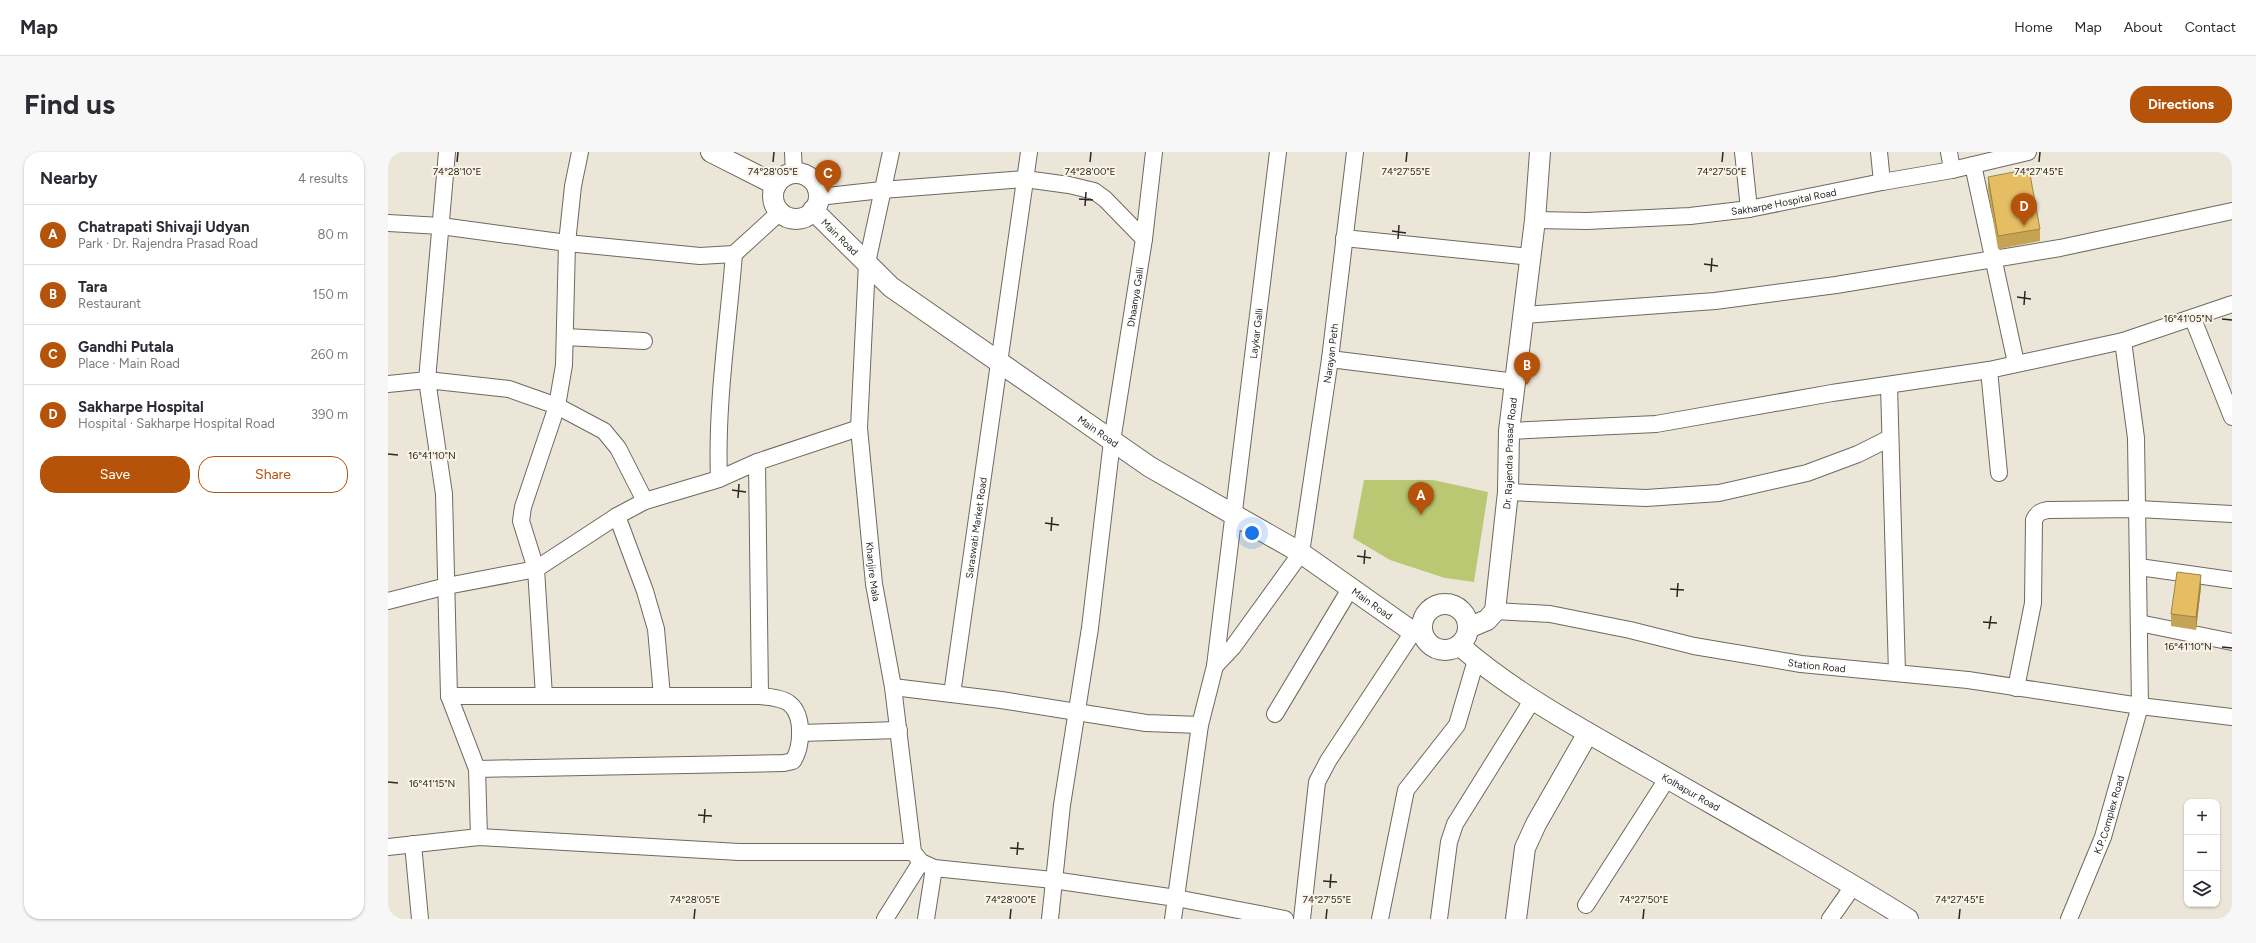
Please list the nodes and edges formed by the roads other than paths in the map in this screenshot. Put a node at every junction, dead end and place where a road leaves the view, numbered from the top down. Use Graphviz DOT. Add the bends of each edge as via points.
graph roads {
  1 [pos="447,152"];
  2 [pos="580,152"];
  3 [pos="711,152"];
  4 [pos="793,152"];
  5 [pos="891,152"];
  6 [pos="1029,152"];
  7 [pos="1154,152"];
  8 [pos="1278,152"];
  9 [pos="1355,152"];
  10 [pos="1540,152"];
  11 [pos="1743,152"];
  12 [pos="1879,152"];
  13 [pos="1949,152"];
  14 [pos="2028,152"];
  15 [pos="1973,165"];
  16 [pos="1952,170"];
  17 [pos="794,174"];
  18 [pos="1025,179"];
  19 [pos="1882,182"];
  20 [pos="776,185"];
  21 [pos="882,190"];
  22 [pos="816,204"];
  23 [pos="1749,209"];
  24 [pos="780,212"];
  25 [pos="2232,212"];
  26 [pos="1536,220"];
  27 [pos="388,224"];
  28 [pos="441,226"];
  29 [pos="1344,238"];
  30 [pos="1144,239"];
  31 [pos="567,243"];
  32 [pos="734,254"];
  33 [pos="1531,257"];
  34 [pos="1992,260"];
  35 [pos="867,263"];
  36 [pos="2232,304"];
  37 [pos="1524,315"];
  38 [pos="2193,319"];
  39 [pos="565,337"];
  40 [pos="644,341"];
  41 [pos="2123,341"];
  42 [pos="1330,359"];
  43 [pos="999,362"];
  44 [pos="2016,363"];
  45 [pos="1990,370"];
  46 [pos="427,380"];
  47 [pos="1516,382"];
  48 [pos="388,384"];
  49 [pos="1889,385"];
  50 [pos="557,406"];
  51 [pos="2232,417"];
  52 [pos="859,428"];
  53 [pos="1509,431"];
  54 [pos="1890,438"];
  55 [pos="1112,441"];
  56 [pos="757,462"];
  57 [pos="1999,473"];
  58 [pos="719,479"];
  59 [pos="1508,492"];
  60 [pos="645,501"];
  61 [pos="2138,509"];
  62 [pos="2232,514"];
  63 [pos="1233,515"];
  64 [pos="617,516"];
  65 [pos="1301,553"];
  66 [pos="2139,568"];
  67 [pos="536,569"];
  68 [pos="2232,580"];
  69 [pos="447,586"];
  70 [pos="1350,590"];
  71 [pos="388,601"];
  72 [pos="1495,611"];
  73 [pos="2139,623"];
  74 [pos="1413,630"];
  75 [pos="1463,637"];
  76 [pos="2232,642"];
  77 [pos="1476,660"];
  78 [pos="1215,666"];
  79 [pos="1897,674"];
  80 [pos="893,687"];
  81 [pos="2016,688"];
  82 [pos="952,694"];
  83 [pos="449,696"];
  84 [pos="544,696"];
  85 [pos="662,696"];
  86 [pos="760,696"];
  87 [pos="1533,700"];
  88 [pos="2140,706"];
  89 [pos="1078,712"];
  90 [pos="1275,714"];
  91 [pos="2232,717"];
  92 [pos="1200,725"];
  93 [pos="899,730"];
  94 [pos="800,733"];
  95 [pos="1588,733"];
  96 [pos="477,769"];
  97 [pos="1667,778"];
  98 [pos="479,837"];
  99 [pos="413,844"];
  100 [pos="388,847"];
  101 [pos="922,861"];
  102 [pos="1053,880"];
  103 [pos="1854,885"];
  104 [pos="1176,898"];
  105 [pos="1586,905"];
  106 [pos="420,919"];
  107 [pos="885,919"];
  108 [pos="926,919"];
  109 [pos="1050,919"];
  110 [pos="1173,919"];
  111 [pos="1285,919"];
  112 [pos="1302,919"];
  113 [pos="1380,919"];
  114 [pos="1439,919"];
  115 [pos="1516,919"];
  116 [pos="1830,919"];
  117 [pos="1908,919"];
  118 [pos="2069,919"];
  1 -- 28 [label="street"];
  2 -- 31 [label="street" via="573,186"];
  3 -- 20 [label="main road"];
  4 -- 17 [label="street"];
  5 -- 21 [label="street, Khanjire Mala"];
  6 -- 18 [label="street, Saraswati Market Road"];
  7 -- 30 [label="street, Dhaanya Galli"];
  8 -- 63 [label="street, Laykar Galli"];
  9 -- 29 [label="street, Narayan Peth"];
  10 -- 26 [label="main road, Dr. Rajendra Prasad Road"];
  11 -- 23 [label="street"];
  12 -- 19 [label="street"];
  13 -- 16 [label="street"];
  14 -- 15 [label="street, Sakharpe Hospital Road"];
  15 -- 16 [label="street, Sakharpe Hospital Road"];
  15 -- 34 [label="street"];
  16 -- 19 [label="street, Sakharpe Hospital Road"];
  17 -- 20 [label="main road" via="787,175"];
  17 -- 22 [label="main road" via="808,177 817,189"];
  18 -- 21 [label="street"];
  18 -- 30 [label="street" via="1082,186 1094,191"];
  18 -- 43 [label="street, Saraswati Market Road"];
  19 -- 23 [label="street, Sakharpe Hospital Road"];
  20 -- 24 [label="main road" via="773,199"];
  21 -- 22 [label="street"];
  21 -- 35 [label="street, Khanjire Mala"];
  22 -- 24 [label="main road" via="801,218 786,217"];
  22 -- 35 [label="main road, Main Road"];
  23 -- 26 [label="street, Sakharpe Hospital Road" via="1690,216 1587,221"];
  24 -- 32 [label="street"];
  25 -- 34 [label="street"];
  26 -- 33 [label="main road, Dr. Rajendra Prasad Road"];
  27 -- 28 [label="street"];
  28 -- 31 [label="street"];
  28 -- 46 [label="street"];
  29 -- 33 [label="street"];
  29 -- 42 [label="street, Narayan Peth"];
  30 -- 55 [label="street, Dhaanya Galli"];
  31 -- 32 [label="street" via="700,256"];
  31 -- 39 [label="street"];
  32 -- 58 [label="street" via="720,394 717,442"];
  33 -- 37 [label="main road, Dr. Rajendra Prasad Road"];
  34 -- 37 [label="street" via="1836,285 1715,300"];
  34 -- 44 [label="street"];
  35 -- 43 [label="main road, Main Road" via="891,286"];
  35 -- 52 [label="street, Khanjire Mala"];
  36 -- 38 [label="street"];
  37 -- 47 [label="main road, Dr. Rajendra Prasad Road"];
  38 -- 41 [label="street"];
  38 -- 51 [label="street"];
  39 -- 40 [label="street"];
  39 -- 50 [label="street" via="564,365"];
  41 -- 44 [label="street"];
  41 -- 61 [label="street, K.P.Complex Road" via="2136,438"];
  42 -- 47 [label="street"];
  42 -- 65 [label="street, Narayan Peth"];
  43 -- 55 [label="main road, Main Road"];
  43 -- 82 [label="street, Saraswati Market Road"];
  44 -- 45 [label="street"];
  45 -- 49 [label="street"];
  45 -- 57 [label="street"];
  46 -- 48 [label="street"];
  46 -- 50 [label="street" via="509,389"];
  46 -- 69 [label="street" via="444,494"];
  47 -- 53 [label="main road, Dr. Rajendra Prasad Road"];
  49 -- 53 [label="street" via="1656,424"];
  49 -- 54 [label="street"];
  50 -- 60 [label="street" via="604,431 618,448"];
  50 -- 67 [label="street" via="523,507 521,522"];
  52 -- 56 [label="street"];
  52 -- 80 [label="street, Khanjire Mala" via="874,584"];
  53 -- 59 [label="main road, Dr. Rajendra Prasad Road"];
  54 -- 59 [label="street" via="1858,454 1807,473 1719,493 1646,498"];
  54 -- 79 [label="street"];
  55 -- 63 [label="main road, Main Road" via="1150,467"];
  55 -- 89 [label="street, Dhaanya Galli"];
  56 -- 58 [label="street"];
  56 -- 86 [label="street"];
  58 -- 60 [label="street"];
  59 -- 72 [label="main road, Dr. Rajendra Prasad Road"];
  60 -- 64 [label="street"];
  61 -- 62 [label="street"];
  61 -- 66 [label="street, K.P.Complex Road"];
  61 -- 81 [label="street" via="2048,510 2037,514 2034,520 2033,603"];
  63 -- 65 [label="main road, Main Road"];
  63 -- 78 [label="street, Laykar Galli"];
  64 -- 67 [label="street"];
  64 -- 85 [label="street" via="645,590 656,629"];
  65 -- 70 [label="main road, Main Road"];
  65 -- 78 [label="street" via="1233,647"];
  66 -- 68 [label="street"];
  66 -- 73 [label="street, K.P.Complex Road"];
  67 -- 69 [label="street"];
  67 -- 84 [label="street"];
  69 -- 71 [label="street"];
  69 -- 83 [label="street"];
  70 -- 74 [label="main road, Main Road"];
  70 -- 90 [label="street"];
  72 -- 75 [label="main road"];
  72 -- 79 [label="street, Station Road" via="1550,614 1694,646 1801,664"];
  73 -- 76 [label="street"];
  73 -- 88 [label="street, K.P.Complex Road"];
  74 -- 75 [label="main road" via="1429,644 1440,649 1453,648"];
  74 -- 75 [label="main road" via="1425,614 1436,605 1442,604 1456,606 1461,610 1468,622"];
  74 -- 112 [label="street" via="1317,782"];
  75 -- 77 [label="main road, Kolhapur Road"];
  77 -- 87 [label="main road, Kolhapur Road"];
  77 -- 113 [label="street" via="1457,725 1406,790"];
  78 -- 92 [label="street, Laykar Galli"];
  79 -- 81 [label="street, Station Road" via="1968,680"];
  80 -- 82 [label="street"];
  80 -- 93 [label="street, Khanjire Mala"];
  81 -- 88 [label="street, Station Road"];
  82 -- 89 [label="street"];
  83 -- 84 [label="street"];
  83 -- 96 [label="street"];
  84 -- 85 [label="street"];
  85 -- 86 [label="street"];
  86 -- 94 [label="street" via="780,699 790,704 796,713"];
  87 -- 95 [label="main road, Kolhapur Road"];
  87 -- 114 [label="street" via="1455,824 1449,842"];
  88 -- 91 [label="street, Station Road"];
  88 -- 118 [label="street, K.P.Complex Road" via="2102,837"];
  89 -- 92 [label="street" via="1146,723"];
  89 -- 102 [label="street, Dhaanya Galli"];
  92 -- 104 [label="street, Laykar Galli"];
  93 -- 94 [label="street"];
  93 -- 101 [label="street, Khanjire Mala"];
  94 -- 96 [label="street" via="798,754 793,761 784,763"];
  95 -- 97 [label="main road, Kolhapur Road"];
  95 -- 115 [label="main road" via="1525,848"];
  96 -- 98 [label="street"];
  97 -- 103 [label="main road, Kolhapur Road"];
  97 -- 105 [label="street"];
  98 -- 99 [label="street"];
  98 -- 101 [label="street"];
  99 -- 100 [label="street"];
  99 -- 106 [label="street"];
  101 -- 102 [label="street"];
  101 -- 107 [label="street"];
  101 -- 108 [label="street, Khanjire Mala"];
  102 -- 104 [label="street"];
  102 -- 109 [label="street, Dhaanya Galli"];
  103 -- 116 [label="street"];
  103 -- 117 [label="main road, Kolhapur Road"];
  104 -- 110 [label="street, Laykar Galli"];
  104 -- 111 [label="street"];
}
